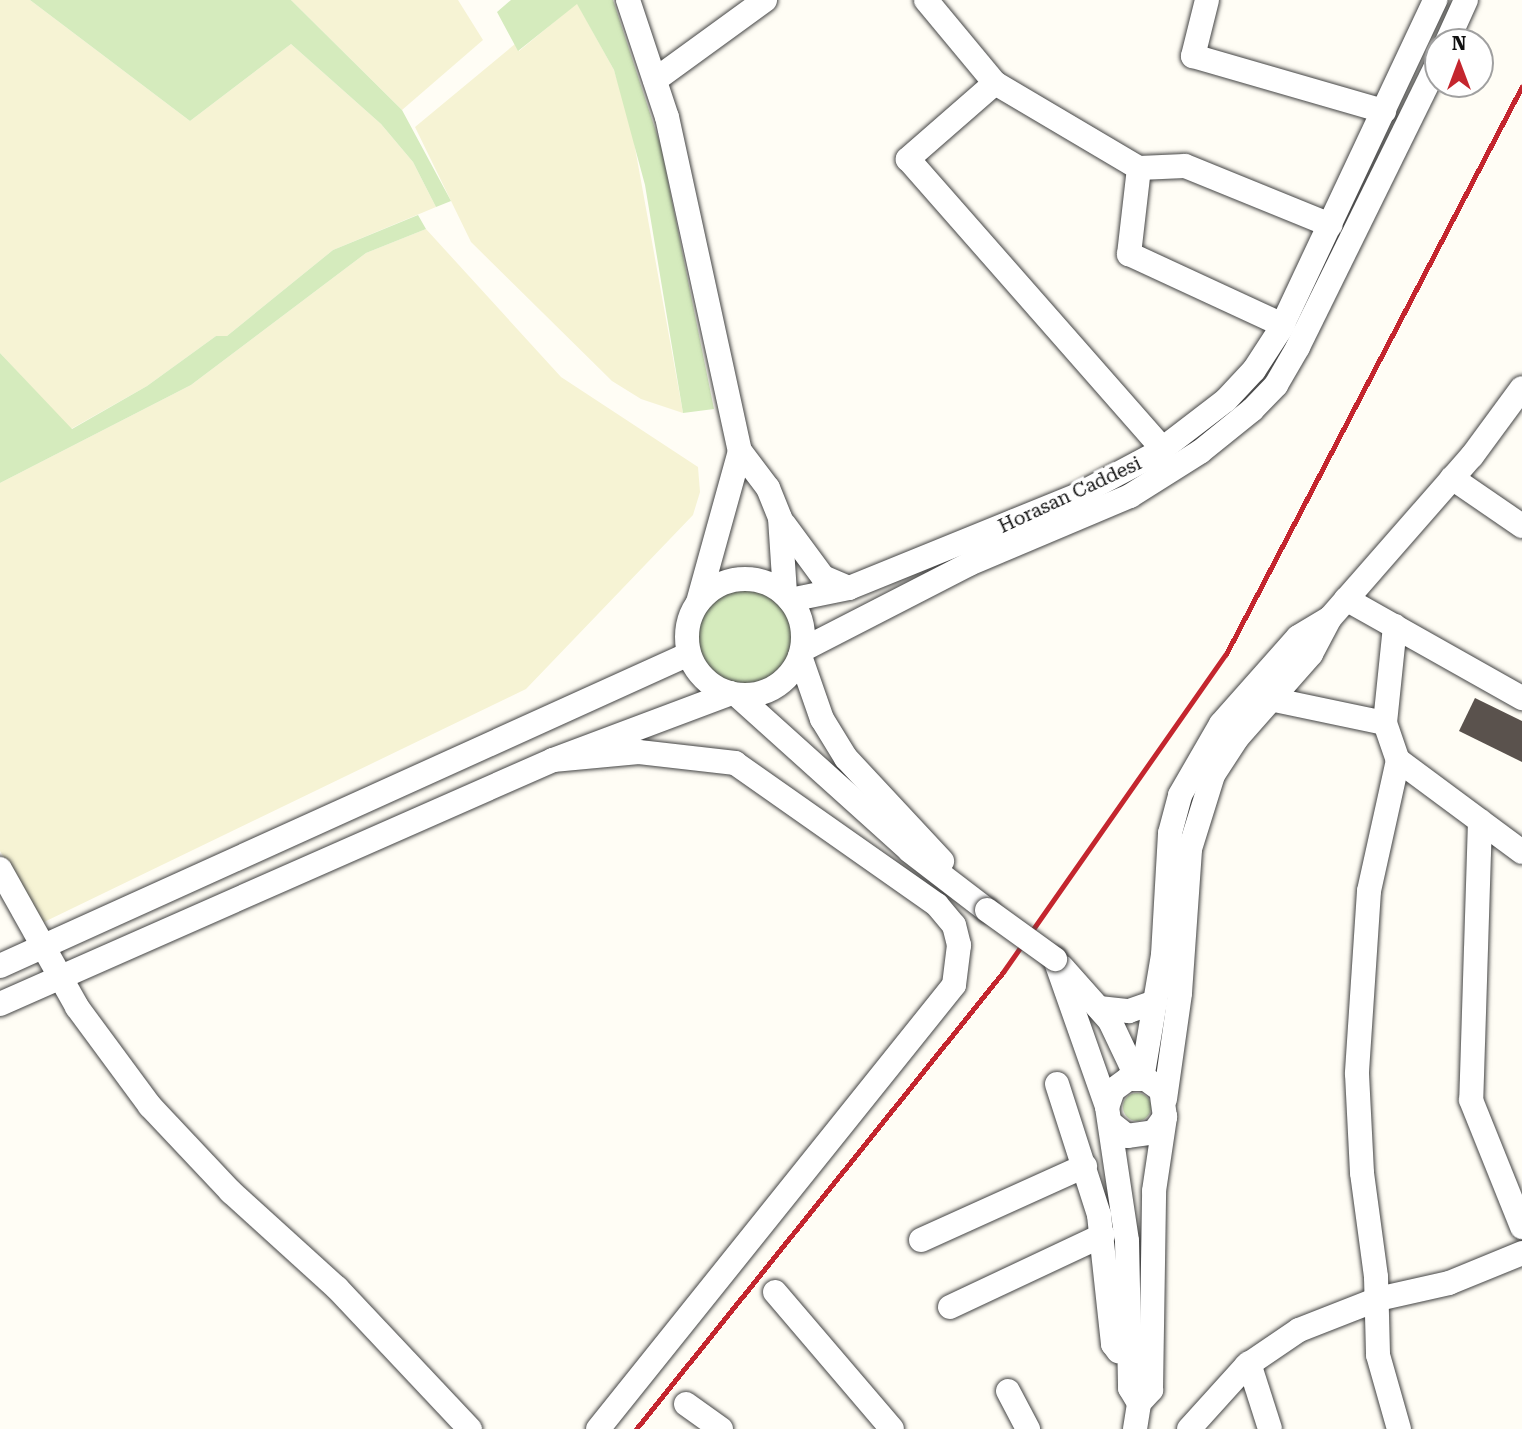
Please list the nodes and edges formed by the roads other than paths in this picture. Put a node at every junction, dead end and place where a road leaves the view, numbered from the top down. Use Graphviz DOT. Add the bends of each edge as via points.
graph roads {
  1 [pos="628,0"];
  2 [pos="765,0"];
  3 [pos="926,0"];
  4 [pos="1207,0"];
  5 [pos="1435,0"];
  6 [pos="1466,0"];
  7 [pos="1453,28"];
  8 [pos="655,80"];
  9 [pos="995,83"];
  10 [pos="1424,90"];
  11 [pos="1384,111"];
  12 [pos="1139,168"];
  13 [pos="1330,225"];
  14 [pos="1283,324"];
  15 [pos="1522,388"];
  16 [pos="1163,449"];
  17 [pos="740,451"];
  18 [pos="1452,478"];
  19 [pos="780,518"];
  20 [pos="1522,526"];
  21 [pos="849,588"];
  22 [pos="787,597"];
  23 [pos="698,602"];
  24 [pos="1338,608"];
  25 [pos="1395,626"];
  26 [pos="801,653"];
  27 [pos="689,654"];
  28 [pos="734,694"];
  29 [pos="1522,698"];
  30 [pos="1270,699"];
  31 [pos="1385,723"];
  32 [pos="553,760"];
  33 [pos="1398,760"];
  34 [pos="1480,821"];
  35 [pos="1522,852"];
  36 [pos="0,869"];
  37 [pos="987,910"];
  38 [pos="43,947"];
  39 [pos="1055,959"];
  40 [pos="0,967"];
  41 [pos="59,977"];
  42 [pos="1155,1002"];
  43 [pos="0,1004"];
  44 [pos="1099,1008"];
  45 [pos="1140,1078"];
  46 [pos="1057,1084"];
  47 [pos="1165,1108"];
  48 [pos="1110,1116"];
  49 [pos="1084,1166"];
  50 [pos="1522,1227"];
  51 [pos="1102,1235"];
  52 [pos="921,1240"];
  53 [pos="1522,1253"];
  54 [pos="775,1292"];
  55 [pos="1378,1299"];
  56 [pos="950,1307"];
  57 [pos="1129,1360"];
  58 [pos="1250,1363"];
  59 [pos="1008,1391"];
  60 [pos="686,1404"];
  61 [pos="1137,1422"];
  62 [pos="470,1429"];
  63 [pos="598,1429"];
  64 [pos="721,1429"];
  65 [pos="892,1429"];
  66 [pos="1028,1429"];
  67 [pos="1189,1429"];
  68 [pos="1270,1429"];
  69 [pos="1399,1429"];
  1 -- 8 [label="street"];
  2 -- 8 [label="street"];
  3 -- 9 [label="street"];
  4 -- 11 [label="street" via="1193,56"];
  5 -- 11 [label="street, Horasan Caddesi"];
  6 -- 7 [label="street"];
  8 -- 17 [label="street"];
  9 -- 12 [label="street"];
  9 -- 16 [label="street" via="908,159"];
  10 -- 26 [label="street, Horasan Caddesi" via="1298,347 1276,385 1252,411 1200,452 1130,496 969,564"];
  11 -- 13 [label="street, Horasan Caddesi"];
  12 -- 13 [label="street" via="1185,166"];
  12 -- 14 [label="street" via="1129,254"];
  13 -- 14 [label="street, Horasan Caddesi"];
  14 -- 16 [label="street, Horasan Caddesi" via="1238,388"];
  15 -- 18 [label="street"];
  16 -- 21 [label="street, Horasan Caddesi" via="1076,496"];
  17 -- 19 [label="street" via="768,488"];
  17 -- 23 [label="street"];
  18 -- 20 [label="street"];
  18 -- 24 [label="street"];
  19 -- 21 [label="street" via="822,577"];
  19 -- 22 [label="street"];
  21 -- 22 [label="street, Horasan Caddesi"];
  22 -- 23 [label="street" via="764,582 740,579 716,586"];
  22 -- 26 [label="street" via="802,626"];
  23 -- 27 [label="street" via="688,624"];
  24 -- 25 [label="street"];
  24 -- 30 [label="street" via="1311,654"];
  24 -- 42 [label="street" via="1298,638 1252,688 1215,732 1188,776 1170,834 1163,955"];
  25 -- 29 [label="street"];
  25 -- 31 [label="street"];
  26 -- 28 [label="street" via="791,672 773,688"];
  26 -- 37 [label="street" via="822,719 846,758"];
  27 -- 28 [label="street" via="705,680"];
  27 -- 38 [label="street"];
  28 -- 32 [label="street"];
  28 -- 37 [label="street" via="910,851"];
  30 -- 31 [label="street"];
  30 -- 47 [label="street" via="1221,762 1197,815 1187,869 1180,993"];
  31 -- 33 [label="street"];
  32 -- 41 [label="street"];
  32 -- 63 [label="street" via="639,752 736,763 944,911 954,925 960,956 954,985"];
  33 -- 34 [label="street"];
  33 -- 55 [label="street" via="1369,891 1358,1044 1360,1139"];
  34 -- 35 [label="street"];
  34 -- 50 [label="street" via="1471,1100"];
  36 -- 38 [label="street"];
  37 -- 39 [label="street, bridge"];
  38 -- 40 [label="street"];
  38 -- 41 [label="street"];
  39 -- 44 [label="street"];
  39 -- 48 [label="street"];
  41 -- 43 [label="street"];
  41 -- 62 [label="street" via="122,1071 179,1140 337,1288"];
  42 -- 44 [label="street" via="1129,1011"];
  42 -- 45 [label="street"];
  44 -- 45 [label="street"];
  45 -- 47 [label="street" via="1155,1084"];
  45 -- 48 [label="street" via="1113,1090"];
  46 -- 49 [label="street"];
  47 -- 48 [label="street" via="1146,1136 1127,1136"];
  47 -- 61 [label="street" via="1154,1191 1151,1390"];
  48 -- 57 [label="street" via="1127,1241"];
  49 -- 51 [label="street"];
  49 -- 52 [label="street"];
  51 -- 56 [label="street"];
  51 -- 57 [label="street" via="1113,1343"];
  53 -- 55 [label="street" via="1449,1283"];
  54 -- 65 [label="street"];
  55 -- 58 [label="street" via="1299,1330"];
  55 -- 69 [label="street" via="1378,1355"];
  57 -- 61 [label="street"];
  58 -- 67 [label="street" via="1211,1400"];
  58 -- 68 [label="street"];
  59 -- 66 [label="street"];
  60 -- 64 [label="street"];
}
